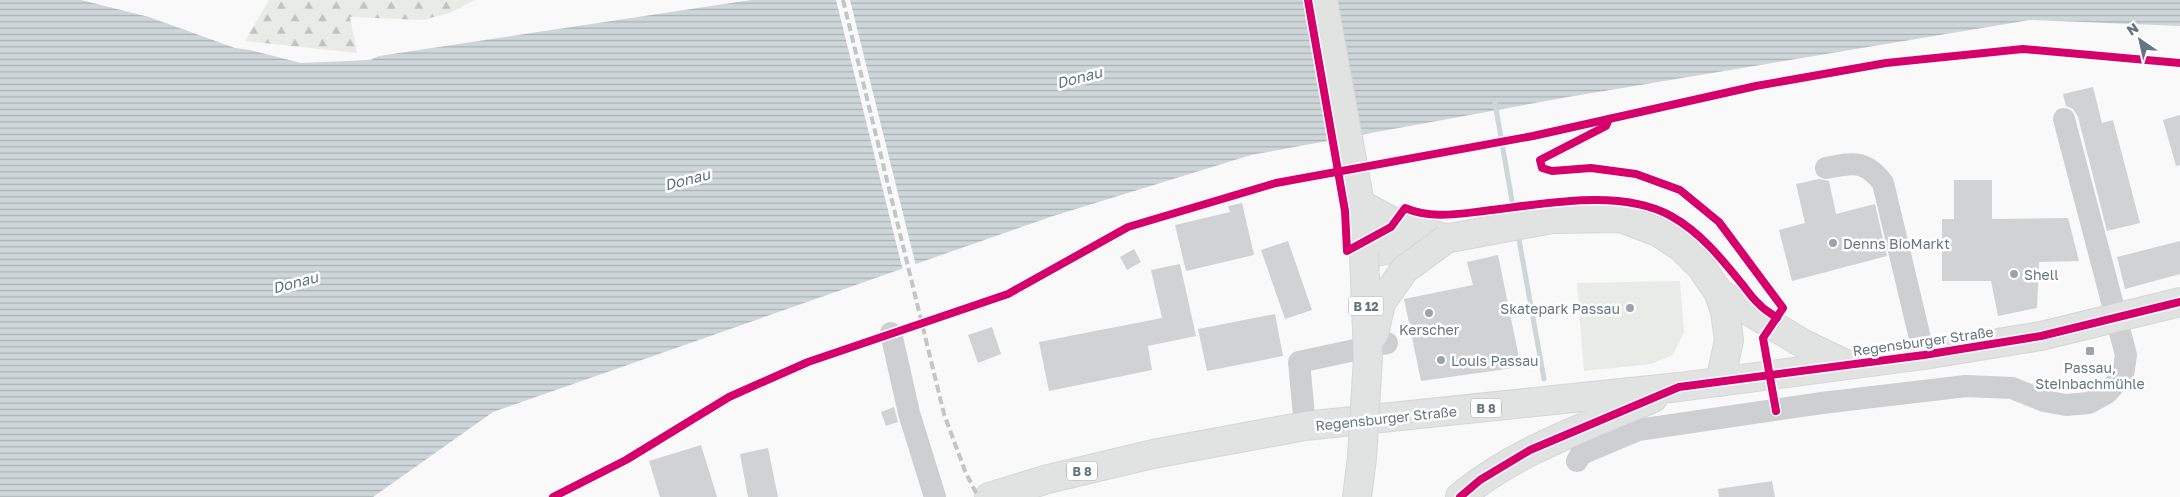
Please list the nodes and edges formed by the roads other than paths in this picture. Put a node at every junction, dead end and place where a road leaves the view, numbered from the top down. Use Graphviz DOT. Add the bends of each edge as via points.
graph roads {
  1 [pos="1323,0"];
  2 [pos="2064,119"];
  3 [pos="1826,168"];
  4 [pos="1360,204"];
  5 [pos="1446,239"];
  6 [pos="1364,254"];
  7 [pos="1719,294"];
  8 [pos="2180,302"];
  9 [pos="2115,320"];
  10 [pos="891,332"];
  11 [pos="1377,350"];
  12 [pos="1924,355"];
  13 [pos="1845,364"];
  14 [pos="1720,382"];
  15 [pos="1679,388"];
  16 [pos="1305,426"];
  17 [pos="1579,458"];
  18 [pos="936,497"];
  19 [pos="989,497"];
  20 [pos="1357,497"];
  21 [pos="1460,497"];
  1 -- 4 [label="main road"];
  2 -- 9 [label="street"];
  3 -- 12 [label="street" via="1852,163 1866,166 1883,183"];
  4 -- 5 [label="main road" via="1397,224"];
  4 -- 6 [label="main road, B 12"];
  5 -- 6 [label="main road"];
  5 -- 7 [label="main road" via="1552,219 1621,218 1658,232 1681,248 1701,267"];
  5 -- 11 [label="main road, bridge" via="1404,270 1382,303"];
  6 -- 11 [label="main road, B 12, bridge"];
  7 -- 13 [label="main road" via="1802,343"];
  7 -- 14 [label="main road" via="1729,340"];
  8 -- 9 [label="main road, Regensburger Straße / B 8"];
  9 -- 12 [label="main road, Regensburger Straße / B 8"];
  9 -- 17 [label="street" via="2126,356 2123,375 2107,393 2089,403 2066,405 2044,401 2012,388 1966,386 1790,414 1638,430"];
  10 -- 18 [label="street" via="909,413"];
  11 -- 16 [label="street" via="1299,362"];
  11 -- 20 [label="main road, B 12, bridge"];
  12 -- 13 [label="main road, Regensburger Straße / B 8"];
  13 -- 14 [label="main road, Regensburger Straße / B 8"];
  14 -- 15 [label="main road, Regensburger Straße / B 8"];
  15 -- 16 [label="main road, Regensburger Straße / B 8"];
  15 -- 21 [label="main road, B 8" via="1530,450 1480,480"];
  16 -- 19 [label="main road, Regensburger Straße / B 8" via="1153,454"];
}
